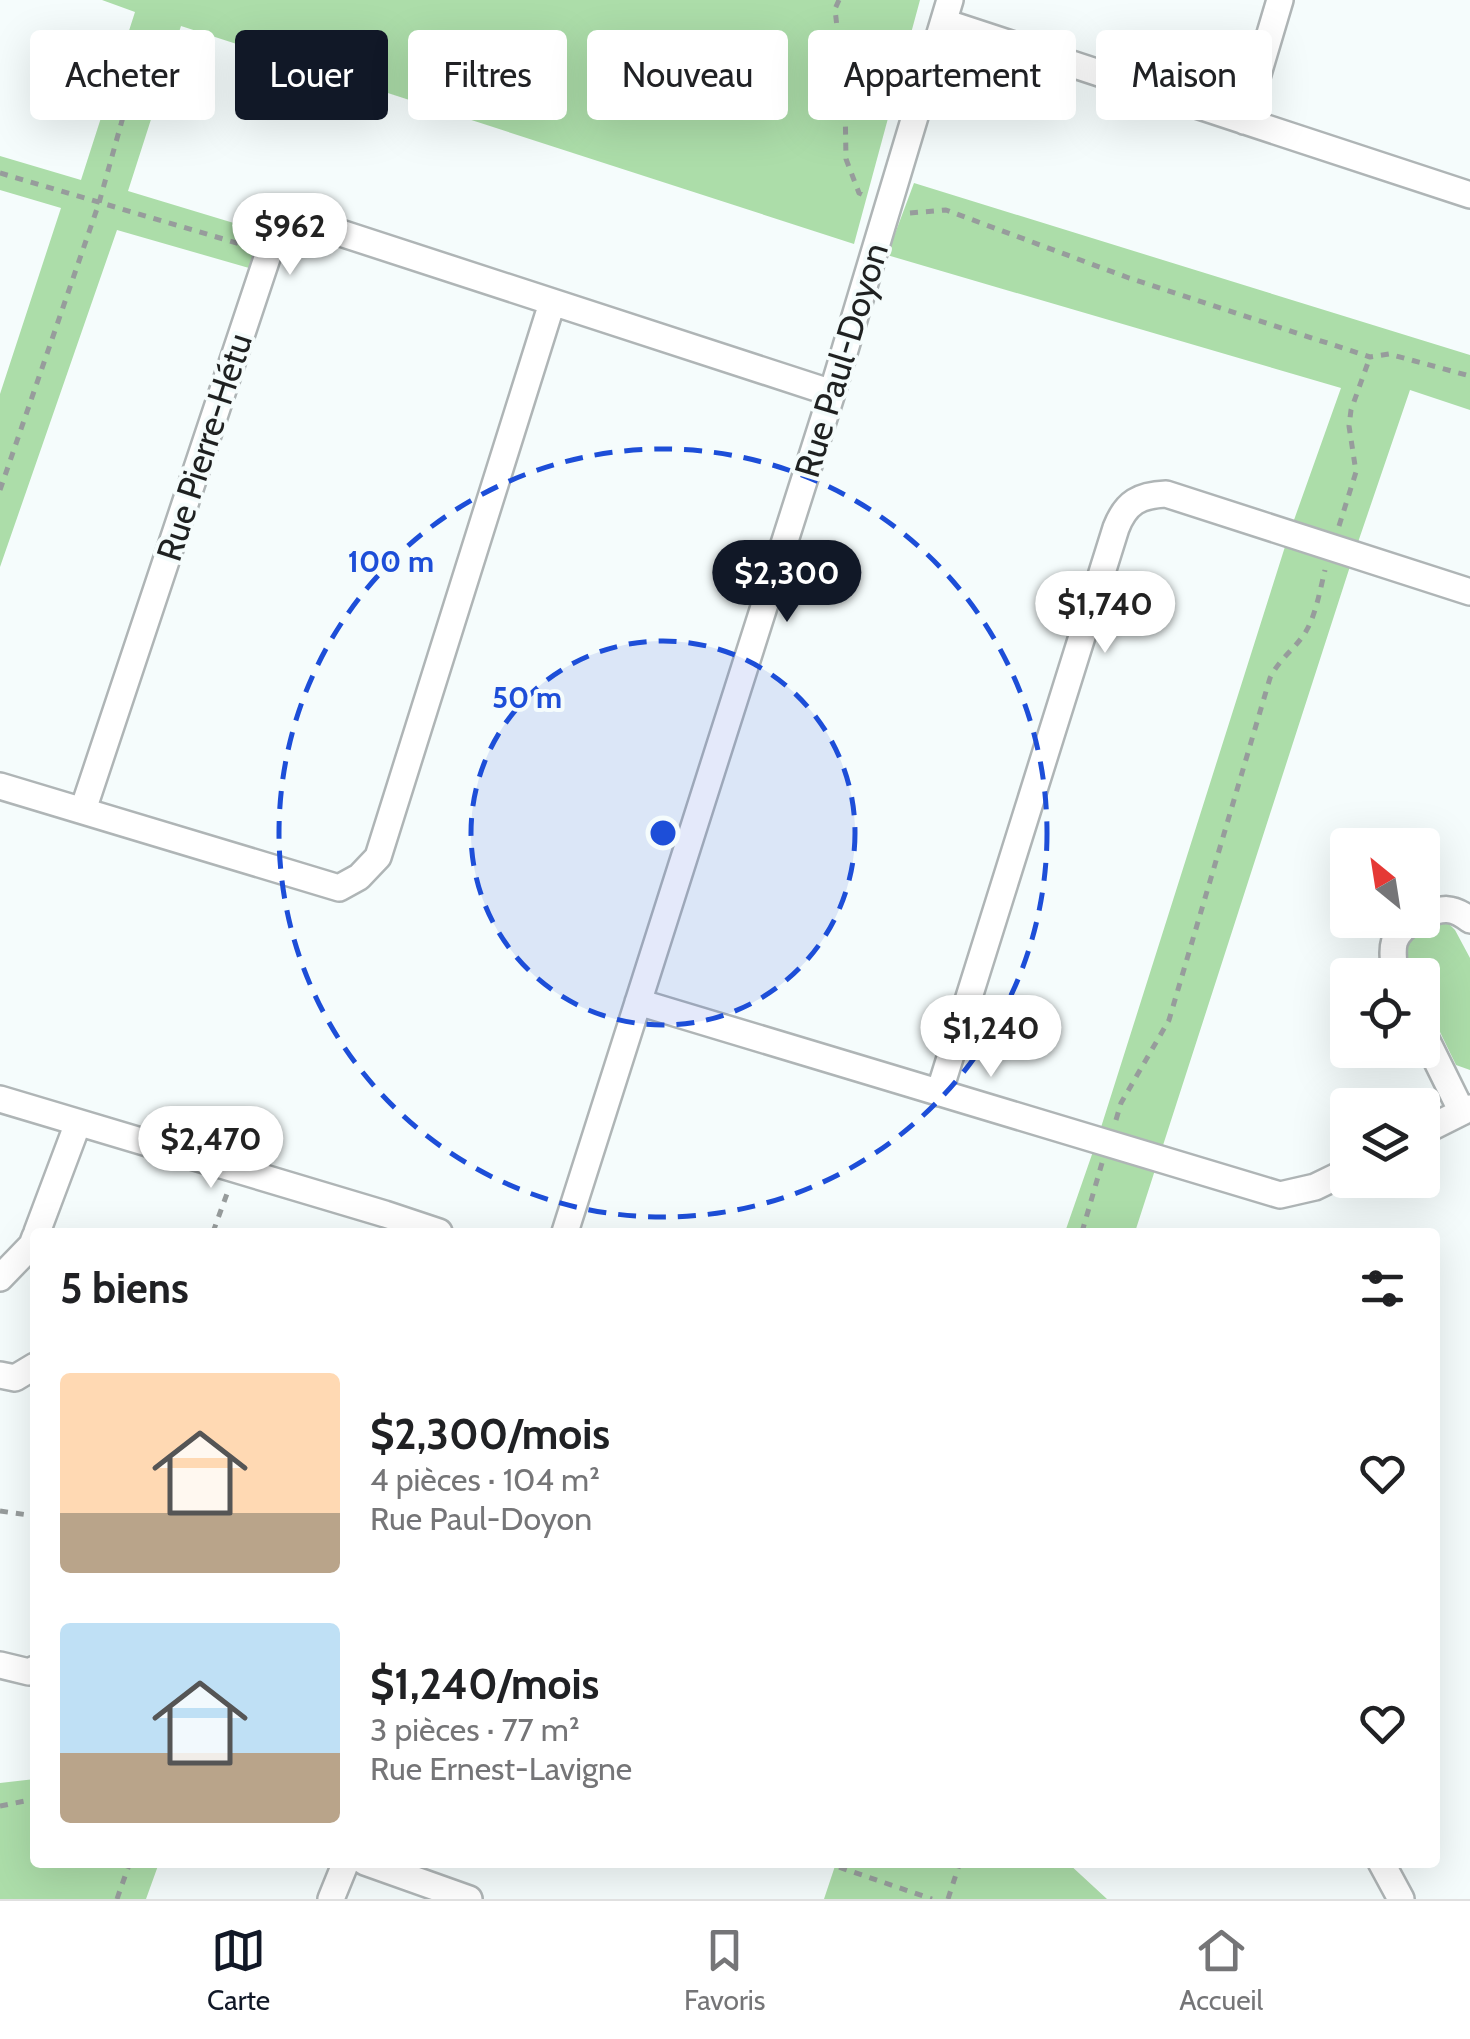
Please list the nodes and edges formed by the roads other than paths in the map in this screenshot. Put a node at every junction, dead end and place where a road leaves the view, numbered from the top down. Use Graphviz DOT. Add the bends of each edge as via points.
graph roads {
  1 [pos="1280,0"];
  2 [pos="947,11"];
  3 [pos="1271,30"];
  4 [pos="1096,66"];
  5 [pos="1244,120"];
  6 [pos="1470,196"];
  7 [pos="552,303"];
  8 [pos="832,394"];
  9 [pos="1470,592"];
  10 [pos="0,786"];
  11 [pos="83,810"];
  12 [pos="1440,910"];
  13 [pos="1470,920"];
  14 [pos="638,1002"];
  15 [pos="1440,1063"];
  16 [pos="939,1092"];
  17 [pos="0,1099"];
  18 [pos="1466,1110"];
  19 [pos="78,1122"];
  20 [pos="1440,1123"];
  21 [pos="1330,1179"];
  22 [pos="381,1223"];
  23 [pos="40,1228"];
  24 [pos="413,1228"];
  25 [pos="566,1228"];
  26 [pos="30,1247"];
  27 [pos="0,1278"];
  28 [pos="30,1369"];
  29 [pos="0,1375"];
  30 [pos="0,1664"];
  31 [pos="30,1672"];
  32 [pos="344,1868"];
  33 [pos="382,1868"];
  34 [pos="1384,1868"];
  35 [pos="331,1899"];
  36 [pos="469,1899"];
  37 [pos="1401,1899"];
  1 -- 3 [label="street"];
  2 -- 4 [label="street"];
  2 -- 8 [label="street, Rue Paul-Doyon"];
  5 -- 6 [label="street"];
  7 -- 8 [label="street"];
  7 -- 11 [label="street, Rue Pierre-Hétu" via="316,225 269,252"];
  7 -- 11 [label="street" via="378,857 359,878 339,888"];
  8 -- 14 [label="street, Rue Paul-Doyon"];
  9 -- 16 [label="street" via="1166,494 1132,503 1121,515"];
  10 -- 11 [label="street"];
  12 -- 13 [label="street"];
  14 -- 16 [label="street"];
  14 -- 25 [label="street, Rue Paul-Doyon"];
  15 -- 18 [label="street"];
  16 -- 21 [label="street" via="1280,1195"];
  17 -- 19 [label="street"];
  18 -- 20 [label="street"];
  19 -- 22 [label="street"];
  19 -- 23 [label="street"];
  22 -- 24 [label="street"];
  26 -- 27 [label="street"];
  28 -- 29 [label="street" via="16,1378"];
  30 -- 31 [label="street"];
  32 -- 35 [label="street"];
  33 -- 36 [label="street"];
  34 -- 37 [label="street"];
}
